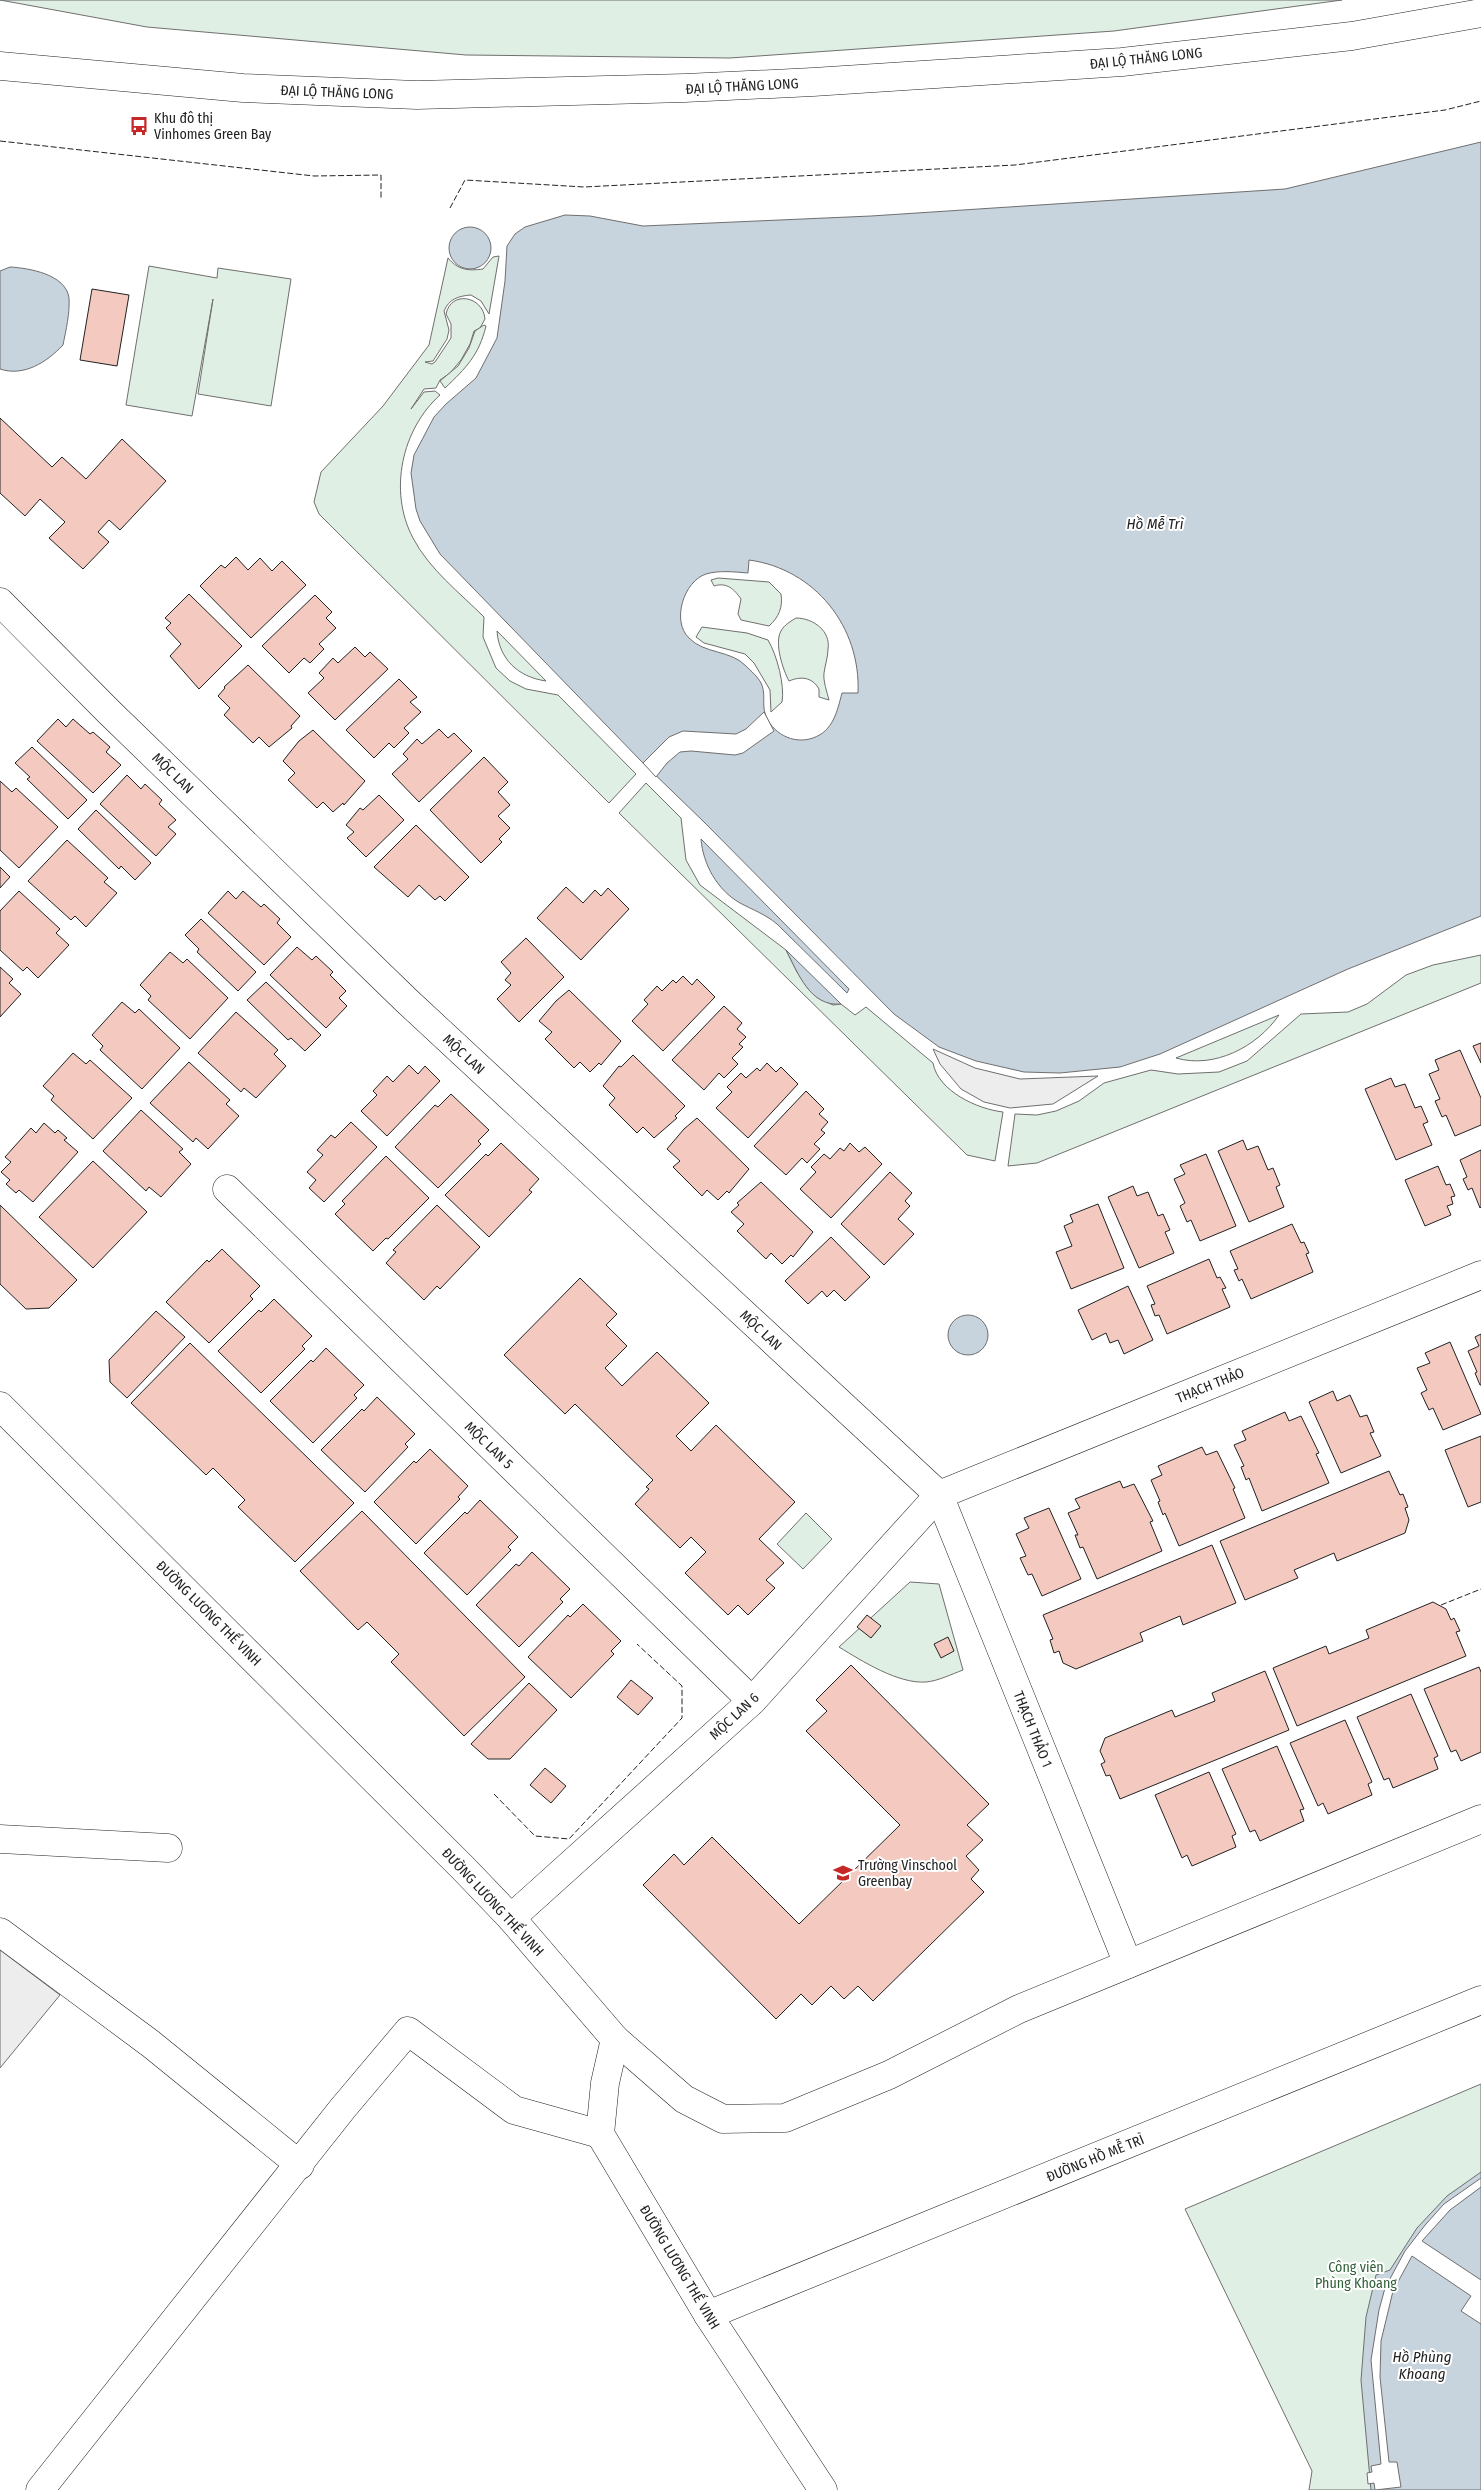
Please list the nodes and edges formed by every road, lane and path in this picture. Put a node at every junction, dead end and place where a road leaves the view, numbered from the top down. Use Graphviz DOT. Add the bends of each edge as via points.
graph roads {
  1 [pos="1481,13"];
  2 [pos="0,66"];
  3 [pos="0,602"];
  4 [pos="227,1189"];
  5 [pos="1481,1275"];
  6 [pos="0,1406"];
  7 [pos="939,1495"];
  8 [pos="752,1701"];
  9 [pos="1481,1819"];
  10 [pos="0,1839"];
  11 [pos="168,1848"];
  12 [pos="511,1918"];
  13 [pos="0,1932"];
  14 [pos="1128,1964"];
  15 [pos="1481,2000"];
  16 [pos="615,2039"];
  17 [pos="600,2134"];
  18 [pos="300,2165"];
  19 [pos="708,2315"];
  20 [pos="40,2490"];
  21 [pos="822,2490"];
  1 -- 2 [label="street, ĐẠI LỘ THĂNG LONG" via="1352,36 1122,62 685,88 417,95 242,88"];
  3 -- 7 [label="street, MỘC LAN" via="407,1001"];
  4 -- 8 [label="street, MỘC LAN 5"];
  5 -- 7 [label="street, THẠCH THẢO"];
  6 -- 12 [label="street, ĐƯỜNG LƯƠNG THẾ VINH"];
  7 -- 8 [label="street, MỘC LAN 6"];
  7 -- 14 [label="street, THẠCH THẢO 1"];
  8 -- 12 [label="street, MỘC LAN 6"];
  9 -- 14 [label="street, ĐƯỜNG LƯƠNG THẾ VINH"];
  10 -- 11 [label="street"];
  12 -- 16 [label="street, ĐƯỜNG LƯƠNG THẾ VINH"];
  13 -- 18 [label="street" via="151,2044"];
  14 -- 16 [label="street, ĐƯỜNG LƯƠNG THẾ VINH" via="1019,2008 888,2075 785,2118 723,2119 684,2098"];
  15 -- 19 [label="street, ĐƯỜNG HỒ MỄ TRÌ"];
  16 -- 17 [label="street" via="605,2083"];
  17 -- 18 [label="street" via="514,2110 408,2031"];
  17 -- 19 [label="street, ĐƯỜNG LƯƠNG THẾ VINH"];
  18 -- 20 [label="street"];
  19 -- 21 [label="street, ĐƯỜNG LƯƠNG THẾ VINH"];
}
